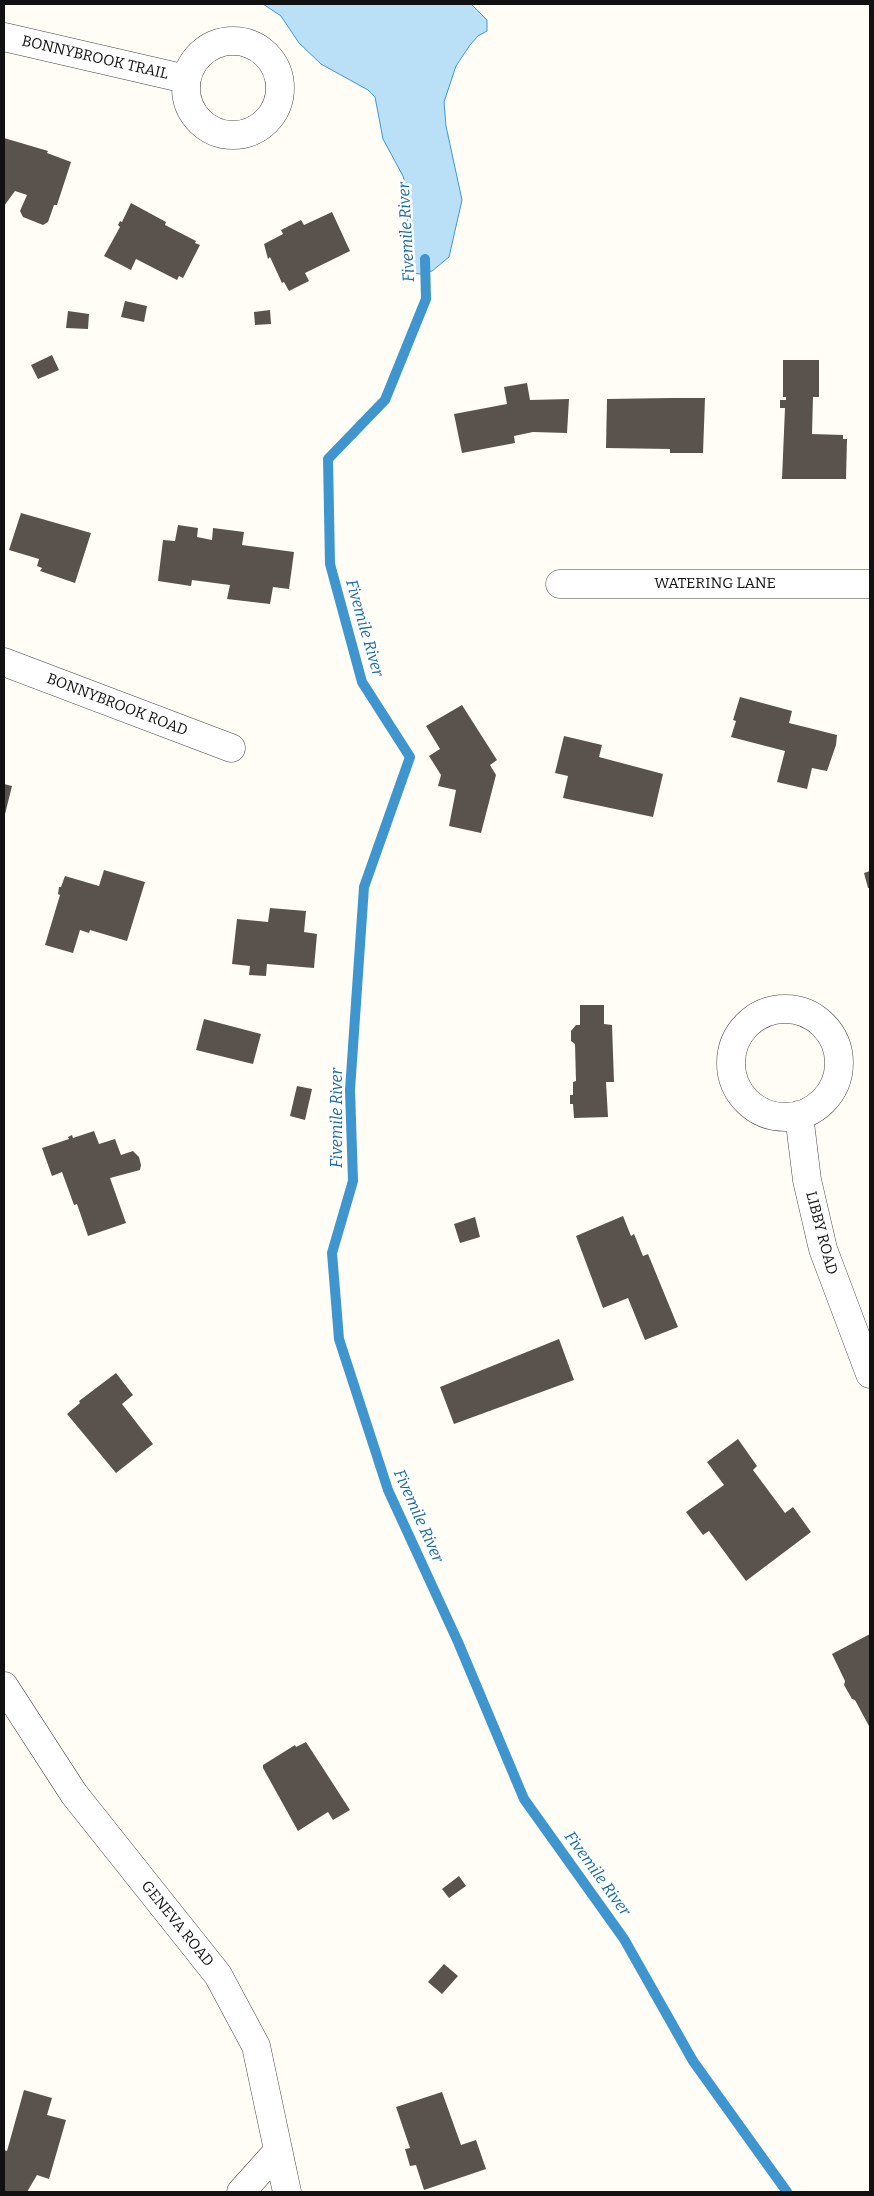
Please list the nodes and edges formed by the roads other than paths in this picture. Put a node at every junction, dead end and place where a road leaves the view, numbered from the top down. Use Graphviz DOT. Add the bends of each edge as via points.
graph roads {
  1 [pos="4,37"];
  2 [pos="186,80"];
  3 [pos="560,584"];
  4 [pos="870,584"];
  5 [pos="4,662"];
  6 [pos="231,748"];
  7 [pos="799,1115"];
  8 [pos="870,1374"];
  9 [pos="4,1686"];
  10 [pos="277,2152"];
  11 [pos="241,2192"];
  12 [pos="286,2192"];
  1 -- 2 [label="street, BONNYBROOK TRAIL"];
  3 -- 4 [label="street, WATERING LANE"];
  5 -- 6 [label="street, BONNYBROOK ROAD"];
  7 -- 8 [label="street, LIBBY ROAD" via="807,1180 823,1249"];
  9 -- 10 [label="street, GENEVA ROAD" via="74,1794 218,1975 256,2046"];
  10 -- 11 [label="street"];
  10 -- 12 [label="street, GENEVA ROAD"];
}
